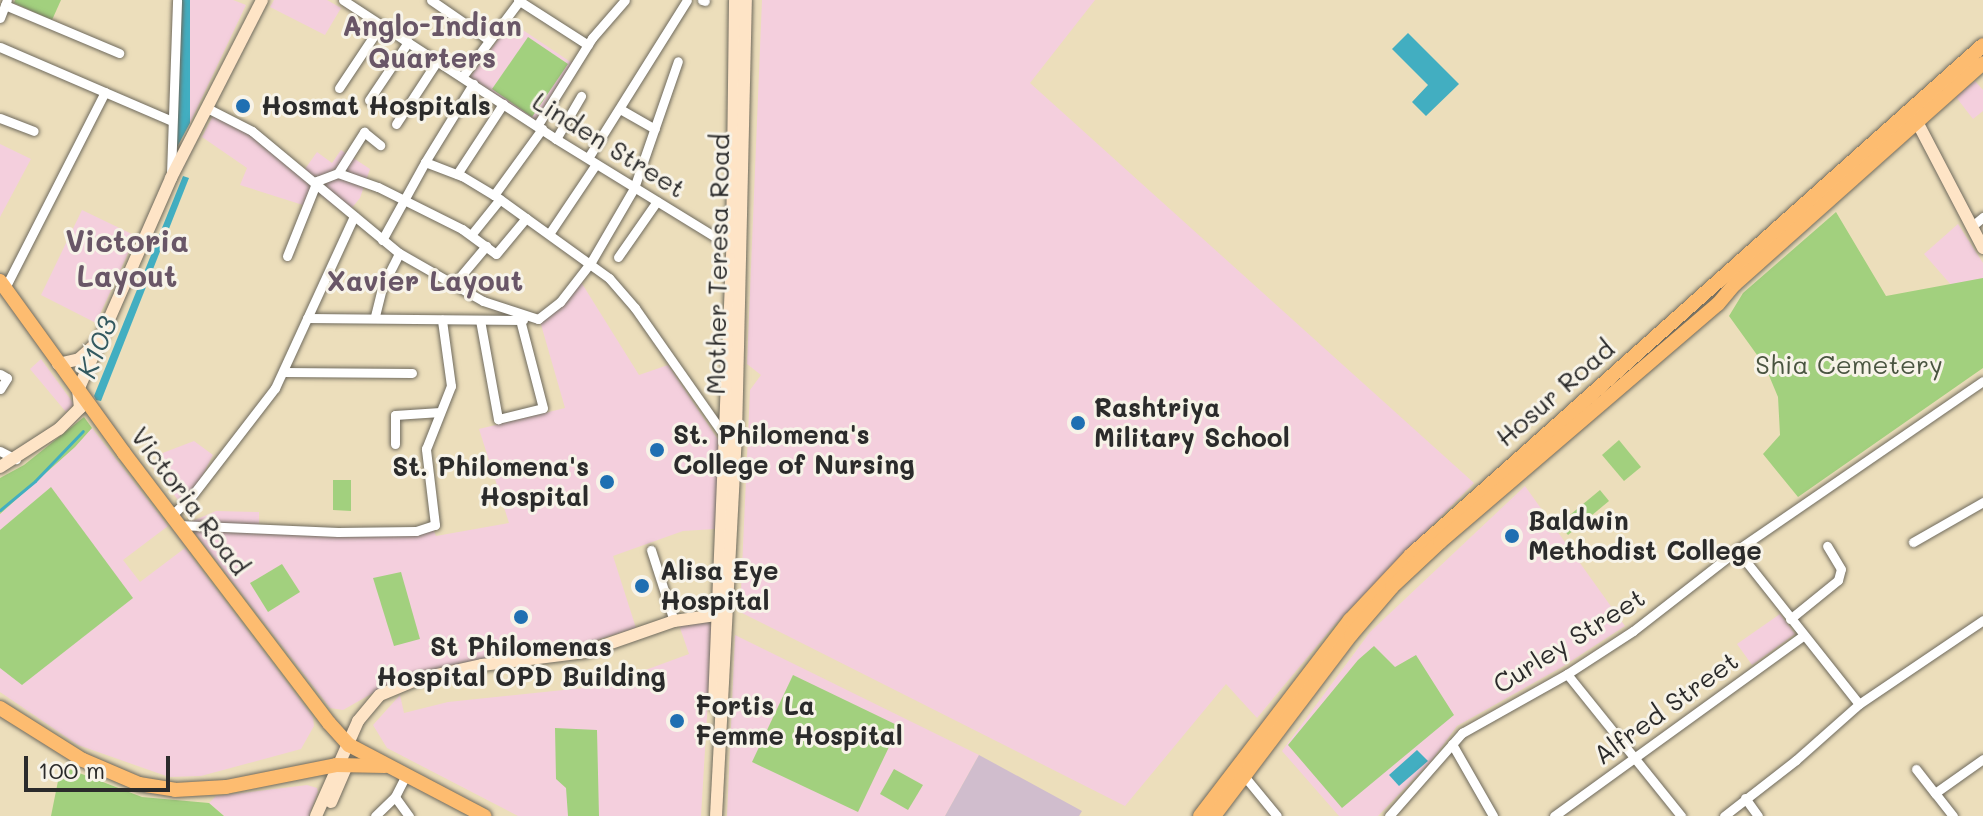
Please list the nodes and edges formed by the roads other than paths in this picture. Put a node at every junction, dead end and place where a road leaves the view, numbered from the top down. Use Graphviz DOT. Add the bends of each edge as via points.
graph roads {
  1 [pos="177,0"];
  2 [pos="262,0"];
  3 [pos="343,0"];
  4 [pos="431,0"];
  5 [pos="519,0"];
  6 [pos="625,0"];
  7 [pos="687,0"];
  8 [pos="735,0"];
  9 [pos="746,0"];
  10 [pos="6,2"];
  11 [pos="0,18"];
  12 [pos="381,25"];
  13 [pos="489,40"];
  14 [pos="408,42"];
  15 [pos="588,45"];
  16 [pos="1983,45"];
  17 [pos="0,47"];
  18 [pos="119,53"];
  19 [pos="437,61"];
  20 [pos="678,61"];
  21 [pos="1983,63"];
  22 [pos="462,77"];
  23 [pos="473,84"];
  24 [pos="339,88"];
  25 [pos="105,92"];
  26 [pos="581,96"];
  27 [pos="369,100"];
  28 [pos="503,104"];
  29 [pos="1909,108"];
  30 [pos="209,109"];
  31 [pos="620,109"];
  32 [pos="0,118"];
  33 [pos="172,121"];
  34 [pos="1918,122"];
  35 [pos="396,124"];
  36 [pos="539,127"];
  37 [pos="655,129"];
  38 [pos="34,131"];
  39 [pos="556,139"];
  40 [pos="380,145"];
  41 [pos="592,161"];
  42 [pos="425,162"];
  43 [pos="338,173"];
  44 [pos="457,174"];
  45 [pos="171,178"];
  46 [pos="317,181"];
  47 [pos="634,188"];
  48 [pos="497,197"];
  49 [pos="401,200"];
  50 [pos="657,201"];
  51 [pos="354,216"];
  52 [pos="1983,217"];
  53 [pos="526,218"];
  54 [pos="1971,227"];
  55 [pos="549,234"];
  56 [pos="471,235"];
  57 [pos="382,240"];
  58 [pos="486,246"];
  59 [pos="1983,248"];
  60 [pos="736,249"];
  61 [pos="399,253"];
  62 [pos="287,256"];
  63 [pos="618,257"];
  64 [pos="591,262"];
  65 [pos="2,284"];
  66 [pos="454,284"];
  67 [pos="375,316"];
  68 [pos="307,318"];
  69 [pos="538,319"];
  70 [pos="442,320"];
  71 [pos="480,320"];
  72 [pos="520,320"];
  73 [pos="104,336"];
  74 [pos="58,364"];
  75 [pos="283,372"];
  76 [pos="412,373"];
  77 [pos="0,374"];
  78 [pos="1983,381"];
  79 [pos="0,389"];
  80 [pos="82,400"];
  81 [pos="440,412"];
  82 [pos="724,435"];
  83 [pos="395,444"];
  84 [pos="0,451"];
  85 [pos="16,459"];
  86 [pos="0,467"];
  87 [pos="1983,502"];
  88 [pos="174,520"];
  89 [pos="1913,542"];
  90 [pos="1827,546"];
  91 [pos="651,550"];
  92 [pos="1737,550"];
  93 [pos="722,614"];
  94 [pos="1790,619"];
  95 [pos="1983,620"];
  96 [pos="674,621"];
  97 [pos="1803,636"];
  98 [pos="1567,674"];
  99 [pos="1859,704"];
  100 [pos="0,708"];
  101 [pos="1452,744"];
  102 [pos="349,745"];
  103 [pos="1634,759"];
  104 [pos="1983,759"];
  105 [pos="342,765"];
  106 [pos="387,766"];
  107 [pos="1916,769"];
  108 [pos="406,775"];
  109 [pos="1245,777"];
  110 [pos="1935,793"];
  111 [pos="395,797"];
  112 [pos="1745,798"];
  113 [pos="316,816"];
  114 [pos="325,816"];
  115 [pos="375,816"];
  116 [pos="409,816"];
  117 [pos="484,816"];
  118 [pos="708,816"];
  119 [pos="716,816"];
  120 [pos="1200,816"];
  121 [pos="1214,816"];
  122 [pos="1277,816"];
  123 [pos="1389,816"];
  124 [pos="1493,816"];
  125 [pos="1554,816"];
  126 [pos="1681,816"];
  127 [pos="1724,816"];
  128 [pos="1758,816"];
  129 [pos="1953,816"];
  1 -- 33 [label="street"];
  2 -- 30 [label="street"];
  3 -- 12 [label="street, Linden Street"];
  4 -- 13 [label="street"];
  5 -- 13 [label="street"];
  5 -- 15 [label="street"];
  6 -- 15 [label="street"];
  7 -- 31 [label="street"];
  8 -- 60 [label="street, Mother Teresa Road"];
  9 -- 60 [label="street, Mother Teresa Road"];
  10 -- 11 [label="street"];
  10 -- 18 [label="street"];
  12 -- 14 [label="street, Linden Street"];
  12 -- 24 [label="street"];
  13 -- 22 [label="street"];
  14 -- 19 [label="street, Linden Street"];
  14 -- 27 [label="street"];
  15 -- 36 [label="street"];
  16 -- 29 [label="main road, Hosur Road"];
  17 -- 25 [label="street"];
  19 -- 22 [label="street, Linden Street"];
  19 -- 35 [label="street"];
  20 -- 37 [label="street"];
  21 -- 34 [label="main road, Hosur Road"];
  22 -- 23 [label="street, Linden Street"];
  23 -- 28 [label="street, Linden Street"];
  23 -- 42 [label="street"];
  25 -- 33 [label="street"];
  25 -- 65 [label="street"];
  26 -- 39 [label="street"];
  28 -- 36 [label="street, Linden Street"];
  28 -- 44 [label="street"];
  29 -- 34 [label="street"];
  29 -- 120 [label="main road, Hosur Road" via="1411,555 1350,620"];
  30 -- 45 [label="street"];
  30 -- 46 [label="street" via="252,131"];
  31 -- 37 [label="street"];
  31 -- 41 [label="street"];
  32 -- 38 [label="street"];
  33 -- 45 [label="street"];
  34 -- 54 [label="street"];
  34 -- 109 [label="main road, Hosur Road" via="1392,587"];
  36 -- 39 [label="street, Linden Street"];
  36 -- 48 [label="street"];
  37 -- 47 [label="street"];
  39 -- 41 [label="street, Linden Street"];
  40 -- 43 [label="street" via="364,132"];
  41 -- 47 [label="street, Linden Street"];
  41 -- 55 [label="street"];
  42 -- 44 [label="street"];
  42 -- 49 [label="street"];
  43 -- 46 [label="street"];
  43 -- 49 [label="street"];
  44 -- 48 [label="street"];
  45 -- 73 [label="street"];
  46 -- 51 [label="street"];
  46 -- 62 [label="street"];
  47 -- 50 [label="street, Linden Street"];
  47 -- 64 [label="street"];
  48 -- 53 [label="street"];
  48 -- 56 [label="street"];
  49 -- 56 [label="street"];
  49 -- 57 [label="street"];
  50 -- 60 [label="street, Linden Street"];
  50 -- 63 [label="street"];
  51 -- 57 [label="street"];
  51 -- 68 [label="street"];
  52 -- 54 [label="street"];
  53 -- 55 [label="street"];
  53 -- 58 [label="street" via="496,254"];
  54 -- 59 [label="street"];
  55 -- 64 [label="street"];
  56 -- 58 [label="street"];
  57 -- 61 [label="street"];
  58 -- 66 [label="street"];
  60 -- 82 [label="street, Mother Teresa Road"];
  60 -- 93 [label="street, Mother Teresa Road"];
  61 -- 66 [label="street"];
  61 -- 67 [label="street"];
  64 -- 69 [label="street" via="560,302"];
  64 -- 82 [label="street" via="635,308"];
  65 -- 74 [label="main road, Victoria Road"];
  66 -- 69 [label="street" via="483,301"];
  67 -- 68 [label="street"];
  67 -- 70 [label="street"];
  68 -- 75 [label="street"];
  69 -- 72 [label="street"];
  70 -- 71 [label="street"];
  70 -- 81 [label="street" via="451,386"];
  71 -- 72 [label="street"];
  71 -- 72 [label="street" via="498,419 543,408"];
  73 -- 74 [label="street" via="79,359"];
  73 -- 80 [label="street"];
  74 -- 80 [label="main road, Victoria Road"];
  75 -- 76 [label="street"];
  75 -- 88 [label="street"];
  77 -- 79 [label="street" via="7,378"];
  78 -- 92 [label="street, Curley Street"];
  80 -- 85 [label="street" via="59,429"];
  80 -- 88 [label="main road, Victoria Road"];
  81 -- 83 [label="street" via="395,415"];
  81 -- 88 [label="street" via="426,449 435,525 416,531 338,532"];
  82 -- 93 [label="street, Mother Teresa Road"];
  84 -- 85 [label="street"];
  85 -- 86 [label="street"];
  87 -- 89 [label="street"];
  88 -- 102 [label="main road, Victoria Road"];
  90 -- 94 [label="street" via="1841,569 1838,580"];
  91 -- 96 [label="street"];
  92 -- 94 [label="street"];
  92 -- 98 [label="street, Curley Street" via="1633,631"];
  93 -- 96 [label="street"];
  93 -- 118 [label="street, Mother Teresa Road"];
  93 -- 119 [label="street, Mother Teresa Road"];
  94 -- 97 [label="street"];
  95 -- 99 [label="street"];
  96 -- 102 [label="street" via="585,652 418,679 380,695 362,713"];
  97 -- 99 [label="street"];
  97 -- 103 [label="street, Alfred Street"];
  98 -- 101 [label="street, Curley Street" via="1462,733"];
  98 -- 103 [label="street"];
  99 -- 112 [label="street"];
  100 -- 105 [label="main road" via="83,760 139,784 226,787"];
  101 -- 123 [label="street, Curley Street"];
  101 -- 124 [label="street"];
  102 -- 105 [label="street"];
  102 -- 106 [label="main road"];
  103 -- 125 [label="street, Alfred Street"];
  103 -- 126 [label="street"];
  104 -- 110 [label="street"];
  105 -- 106 [label="main road"];
  105 -- 113 [label="street"];
  105 -- 114 [label="street"];
  106 -- 108 [label="main road"];
  107 -- 110 [label="street"];
  108 -- 111 [label="street"];
  108 -- 117 [label="main road"];
  109 -- 121 [label="main road, Hosur Road"];
  109 -- 122 [label="street"];
  110 -- 129 [label="street"];
  111 -- 115 [label="street"];
  111 -- 116 [label="street"];
  112 -- 127 [label="street"];
  112 -- 128 [label="street"];
}
